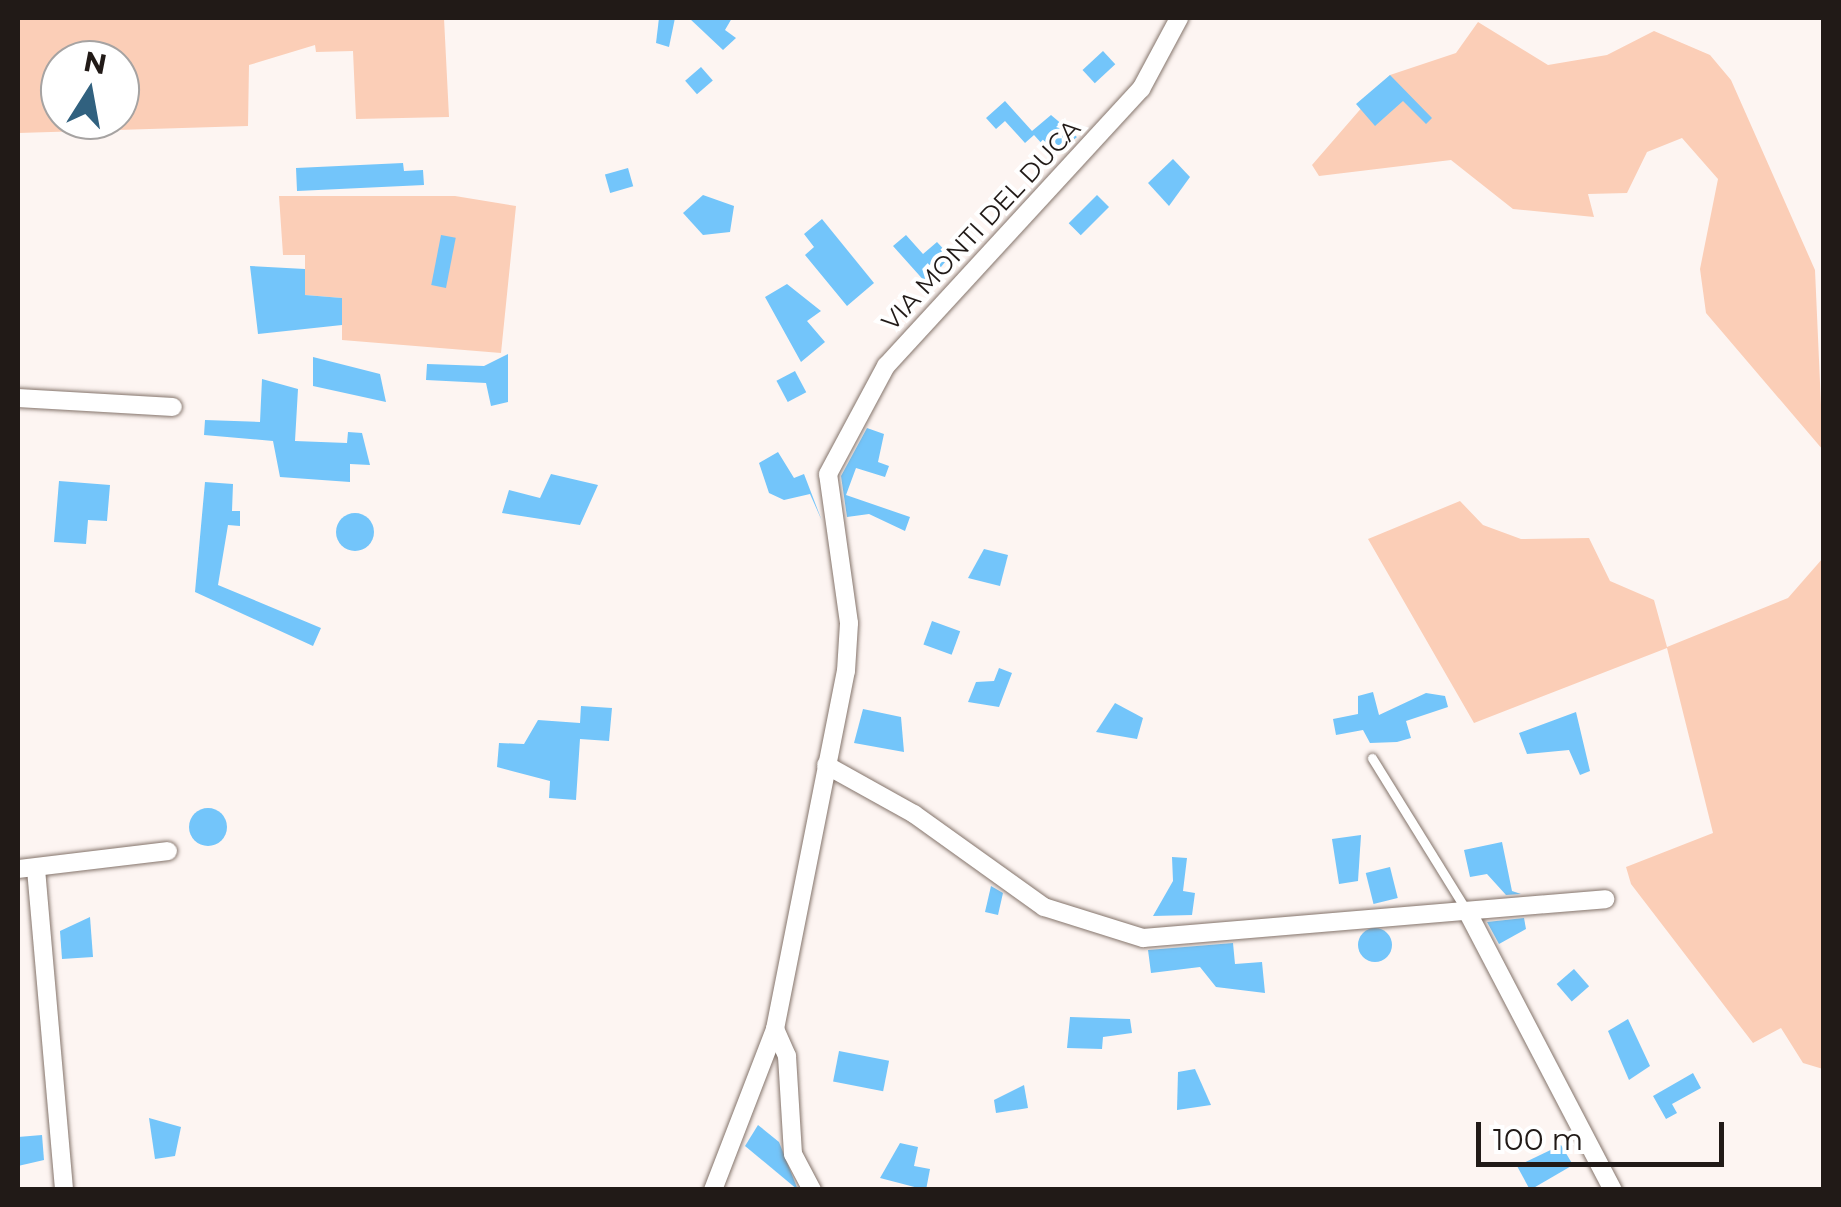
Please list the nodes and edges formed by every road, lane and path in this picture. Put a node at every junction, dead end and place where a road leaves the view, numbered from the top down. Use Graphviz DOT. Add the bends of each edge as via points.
graph roads {
  1 [pos="1179,18"];
  2 [pos="18,398"];
  3 [pos="174,407"];
  4 [pos="1372,758"];
  5 [pos="826,766"];
  6 [pos="168,851"];
  7 [pos="27,869"];
  8 [pos="1605,899"];
  9 [pos="1468,912"];
  10 [pos="775,1029"];
  11 [pos="64,1190"];
  12 [pos="712,1190"];
  13 [pos="812,1190"];
  14 [pos="1614,1190"];
  1 -- 5 [label="street, VIA MONTI DEL DUCA" via="1141,89 886,366 828,474 849,623"];
  2 -- 3 [label="street"];
  4 -- 9 [label="lane"];
  5 -- 9 [label="street" via="914,814 1044,907 1127,935"];
  5 -- 10 [label="street"];
  6 -- 7 [label="street"];
  7 -- 11 [label="street"];
  8 -- 9 [label="street"];
  9 -- 14 [label="street"];
  10 -- 12 [label="street"];
  10 -- 13 [label="street" via="787,1056 793,1154"];
}
